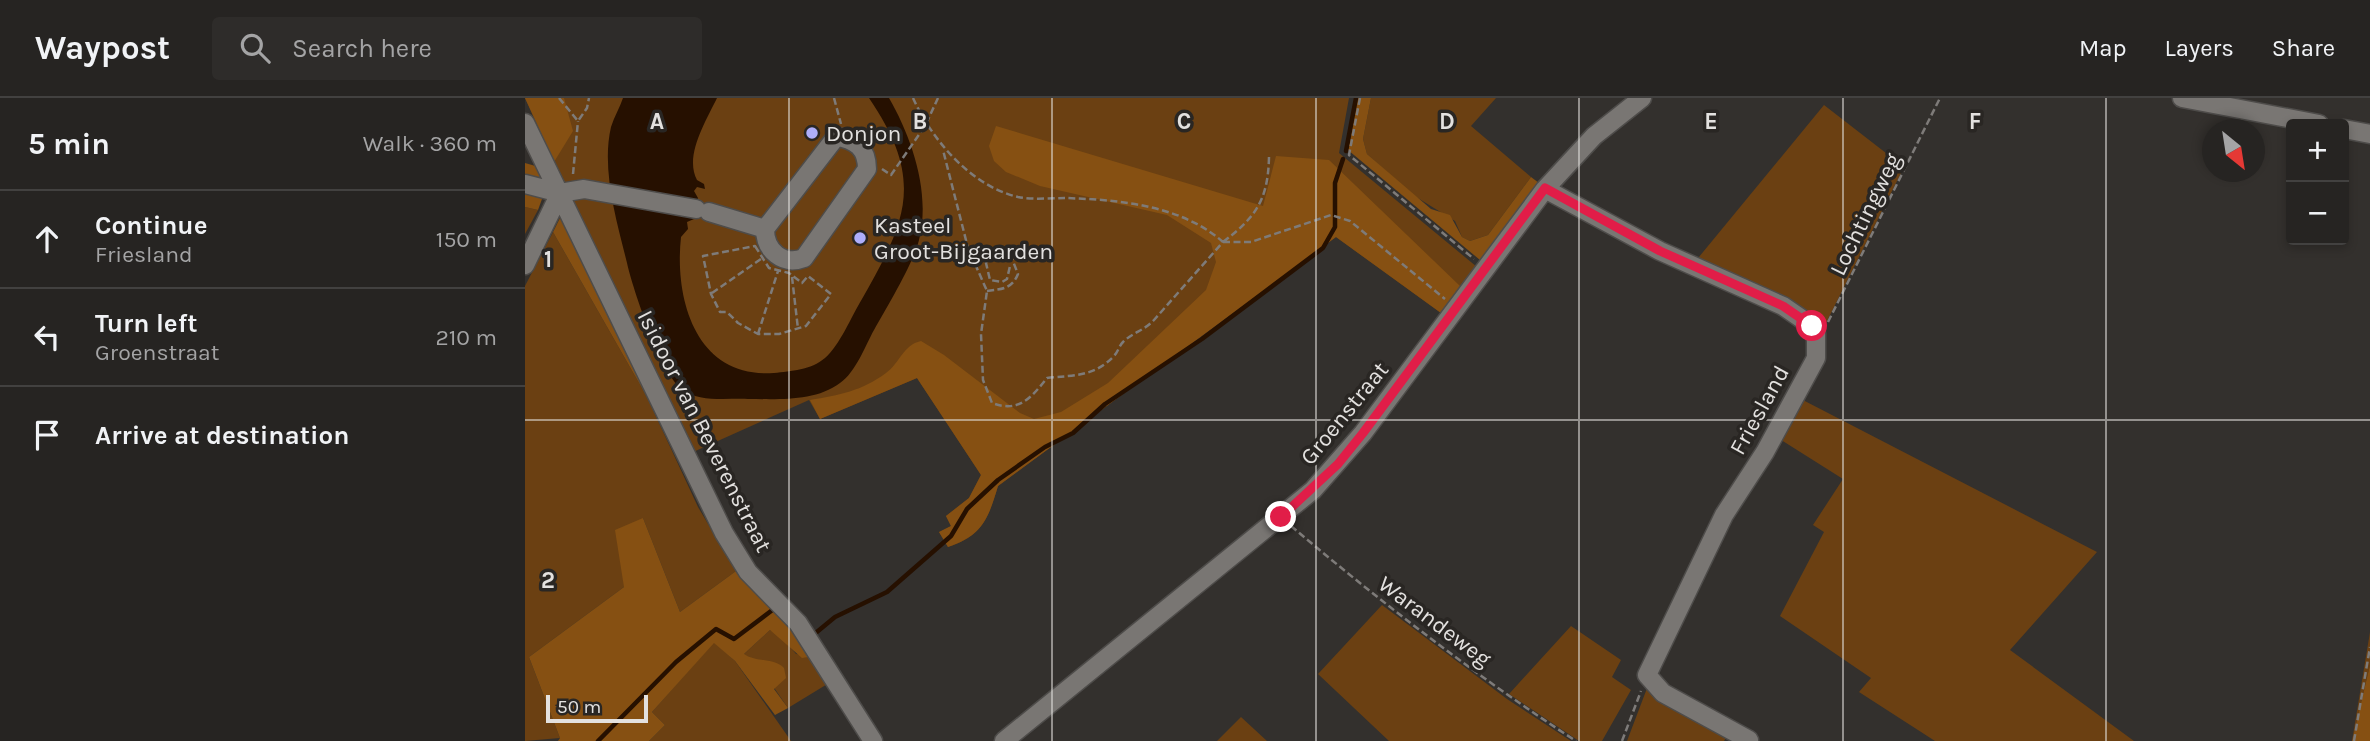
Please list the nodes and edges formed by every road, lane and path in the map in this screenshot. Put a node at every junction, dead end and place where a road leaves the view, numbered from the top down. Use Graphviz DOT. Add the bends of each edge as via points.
graph roads {
  1 [pos="559,98"];
  2 [pos="589,98"];
  3 [pos="834,98"];
  4 [pos="913,98"];
  5 [pos="938,98"];
  6 [pos="1360,98"];
  7 [pos="1642,98"];
  8 [pos="1940,98"];
  9 [pos="2182,98"];
  10 [pos="2293,119"];
  11 [pos="578,121"];
  12 [pos="525,123"];
  13 [pos="925,126"];
  14 [pos="2349,130"];
  15 [pos="2370,134"];
  16 [pos="841,138"];
  17 [pos="943,150"];
  18 [pos="867,157"];
  19 [pos="1269,157"];
  20 [pos="525,184"];
  21 [pos="1545,188"];
  22 [pos="566,192"];
  23 [pos="765,229"];
  24 [pos="1223,242"];
  25 [pos="773,260"];
  26 [pos="525,265"];
  27 [pos="1010,266"];
  28 [pos="1485,268"];
  29 [pos="791,275"];
  30 [pos="999,282"];
  31 [pos="1000,289"];
  32 [pos="987,291"];
  33 [pos="711,294"];
  34 [pos="1456,307"];
  35 [pos="798,329"];
  36 [pos="758,334"];
  37 [pos="1818,344"];
  38 [pos="1281,517"];
  39 [pos="2370,647"];
  40 [pos="1647,675"];
  41 [pos="1749,740"];
  42 [pos="873,741"];
  43 [pos="1004,741"];
  44 [pos="1576,741"];
  45 [pos="1622,741"];
  46 [pos="2354,741"];
  1 -- 11 [label="path"];
  2 -- 11 [label="path"];
  3 -- 16 [label="path" via="841,115"];
  4 -- 13 [label="path"];
  5 -- 13 [label="path"];
  6 -- 28 [label="path" via="1349,155"];
  7 -- 21 [label="street, Groenstraat" via="1594,136"];
  8 -- 37 [label="path, Lochtingweg"];
  9 -- 10 [label="street"];
  11 -- 22 [label="path"];
  12 -- 22 [label="street, Isidoor van Beverenstraat"];
  13 -- 17 [label="path"];
  13 -- 18 [label="path" via="891,175"];
  14 -- 15 [label="street"];
  16 -- 18 [label="street" via="859,145"];
  16 -- 23 [label="street" via="830,142"];
  17 -- 24 [label="path" via="996,190 1020,198 1085,199 1163,210 1191,220"];
  17 -- 32 [label="path" via="968,248"];
  18 -- 25 [label="street" via="867,170 804,258"];
  19 -- 24 [label="path" via="1269,176 1255,214"];
  20 -- 22 [label="street"];
  21 -- 28 [label="street, Groenstraat"];
  21 -- 37 [label="street" via="1660,251 1783,306 1812,326"];
  22 -- 23 [label="street" via="584,189 702,210"];
  22 -- 26 [label="street"];
  22 -- 42 [label="street, Isidoor van Beverenstraat" via="725,534 748,572 798,623"];
  23 -- 25 [label="street"];
  24 -- 32 [label="path" via="1149,326 1121,344 1101,368 1084,376 1047,378 1024,405 1004,407 992,402 983,380 981,334"];
  24 -- 34 [label="path" via="1251,242 1331,215 1350,221"];
  25 -- 29 [label="path"];
  25 -- 33 [label="path"];
  25 -- 33 [label="path" via="755,246 703,256"];
  25 -- 36 [label="path"];
  27 -- 30 [label="path" via="1007,279"];
  28 -- 34 [label="street, Groenstraat"];
  29 -- 35 [label="path"];
  29 -- 35 [label="path" via="801,283 808,276 831,294 806,326"];
  30 -- 31 [label="path"];
  30 -- 31 [label="path" via="990,280 986,263 986,256 997,247 1009,251 1018,268 1015,283"];
  31 -- 32 [label="path"];
  33 -- 36 [label="path" via="720,312 727,312"];
  34 -- 38 [label="street, Groenstraat" via="1338,464"];
  35 -- 36 [label="path"];
  37 -- 40 [label="street, Friesland" via="1816,358 1765,452 1724,515"];
  38 -- 43 [label="street, Groenstraat"];
  38 -- 44 [label="path, Warandeweg" via="1510,698"];
  39 -- 46 [label="path"];
  40 -- 41 [label="street" via="1663,692"];
  40 -- 45 [label="path"];
}
